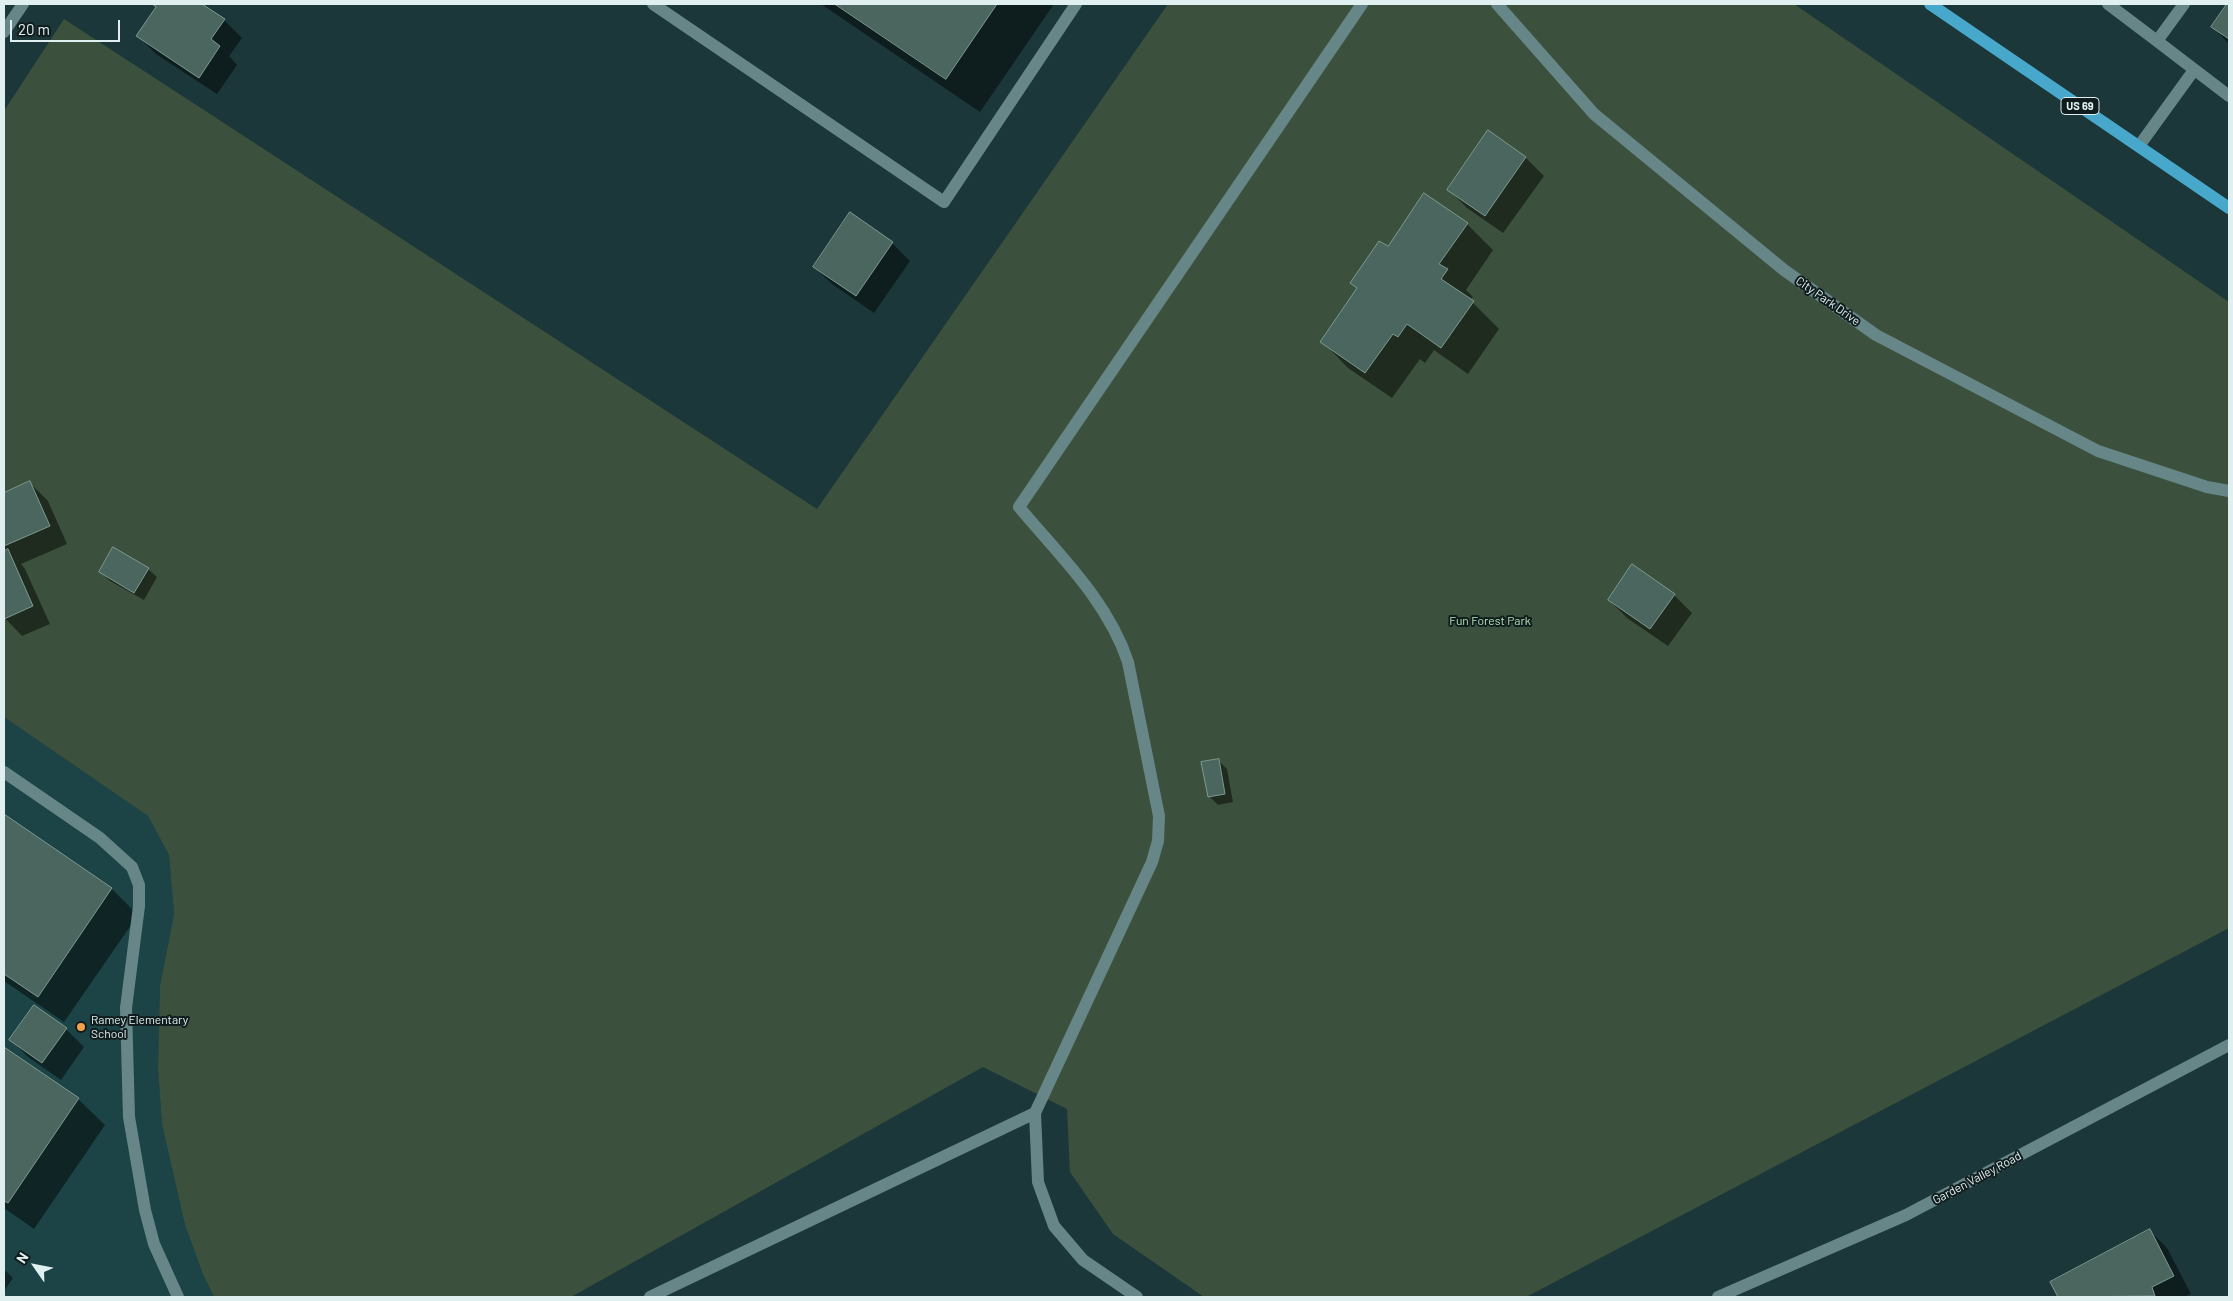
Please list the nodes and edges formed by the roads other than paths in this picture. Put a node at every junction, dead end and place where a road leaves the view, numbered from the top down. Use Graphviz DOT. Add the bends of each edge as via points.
graph roads {
  1 [pos="23,4"];
  2 [pos="653,4"];
  3 [pos="1076,4"];
  4 [pos="1362,4"];
  5 [pos="1497,4"];
  6 [pos="1930,4"];
  7 [pos="2108,4"];
  8 [pos="2184,4"];
  9 [pos="4,32"];
  10 [pos="2157,41"];
  11 [pos="2194,70"];
  12 [pos="2229,96"];
  13 [pos="2139,146"];
  14 [pos="2229,208"];
  15 [pos="2229,491"];
  16 [pos="4,772"];
  17 [pos="2229,1045"];
  18 [pos="1034,1112"];
  19 [pos="173,1295"];
  20 [pos="650,1297"];
  21 [pos="1137,1297"];
  22 [pos="1718,1297"];
  1 -- 9 [label="street"];
  2 -- 3 [label="street" via="944,202"];
  4 -- 18 [label="street" via="1019,507 1092,593 1120,639 1128,662 1159,816 1158,840 1152,862"];
  5 -- 15 [label="street, City Park Drive" via="1594,114 1784,270 1876,335 2098,452"];
  6 -- 13 [label="main road, US 69"];
  7 -- 10 [label="street"];
  8 -- 10 [label="street"];
  10 -- 11 [label="street"];
  11 -- 12 [label="street"];
  11 -- 13 [label="street"];
  13 -- 14 [label="main road, US 69"];
  16 -- 19 [label="street" via="100,838 132,867 139,885 126,1008 129,1117 145,1210"];
  17 -- 22 [label="street, Garden Valley Road" via="1906,1215"];
  18 -- 20 [label="street"];
  18 -- 21 [label="street" via="1038,1182 1054,1226 1083,1260"];
}
